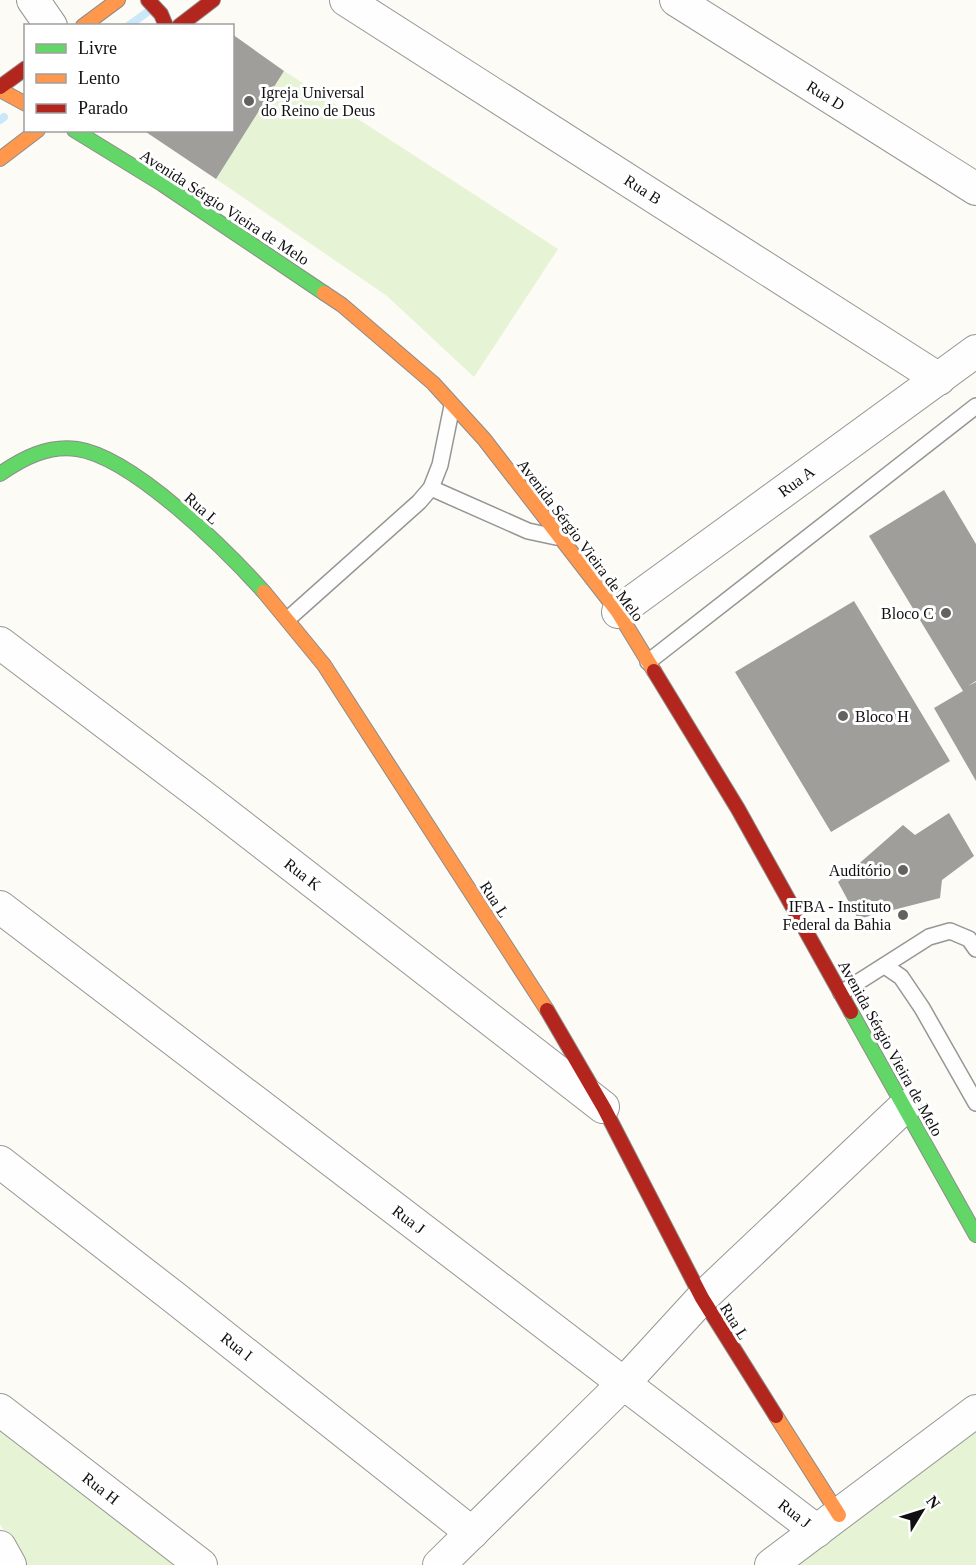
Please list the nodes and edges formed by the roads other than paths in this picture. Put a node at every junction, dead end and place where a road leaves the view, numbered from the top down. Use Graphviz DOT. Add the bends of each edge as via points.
graph roads {
  1 [pos="33,0"];
  2 [pos="118,0"];
  3 [pos="148,0"];
  4 [pos="213,0"];
  5 [pos="346,0"];
  6 [pos="676,0"];
  7 [pos="50,24"];
  8 [pos="86,24"];
  9 [pos="165,24"];
  10 [pos="182,24"];
  11 [pos="24,70"];
  12 [pos="0,88"];
  13 [pos="24,103"];
  14 [pos="35,132"];
  15 [pos="77,132"];
  16 [pos="0,159"];
  17 [pos="976,189"];
  18 [pos="976,351"];
  19 [pos="939,379"];
  20 [pos="452,403"];
  21 [pos="976,406"];
  22 [pos="0,474"];
  23 [pos="431,488"];
  24 [pos="561,538"];
  25 [pos="618,612"];
  26 [pos="289,618"];
  27 [pos="0,643"];
  28 [pos="648,662"];
  29 [pos="0,907"];
  30 [pos="976,949"];
  31 [pos="885,966"];
  32 [pos="841,993"];
  33 [pos="976,1103"];
  34 [pos="904,1106"];
  35 [pos="604,1108"];
  36 [pos="0,1162"];
  37 [pos="976,1235"];
  38 [pos="702,1298"];
  39 [pos="624,1383"];
  40 [pos="0,1410"];
  41 [pos="976,1411"];
  42 [pos="828,1523"];
  43 [pos="472,1533"];
  44 [pos="0,1547"];
  45 [pos="10,1565"];
  46 [pos="201,1565"];
  47 [pos="439,1565"];
  48 [pos="771,1565"];
  1 -- 7 [label="street"];
  2 -- 8 [label="street"];
  3 -- 9 [label="street"];
  4 -- 10 [label="street"];
  5 -- 19 [label="street, Rua B"];
  6 -- 17 [label="street, Rua D"];
  11 -- 12 [label="street"];
  12 -- 13 [label="street"];
  14 -- 16 [label="street"];
  15 -- 20 [label="street, Avenida Sérgio Vieira de Melo" via="342,305 411,362"];
  18 -- 19 [label="street, Rua A"];
  19 -- 25 [label="street, Rua A"];
  20 -- 23 [label="lane" via="440,465"];
  20 -- 24 [label="street, Avenida Sérgio Vieira de Melo"];
  21 -- 28 [label="lane"];
  22 -- 26 [label="street, Rua L" via="31,454 48,450 77,449 123,467 234,558"];
  23 -- 24 [label="lane" via="528,531"];
  23 -- 26 [label="lane"];
  24 -- 25 [label="street, Avenida Sérgio Vieira de Melo"];
  25 -- 28 [label="street, Avenida Sérgio Vieira de Melo"];
  26 -- 35 [label="street, Rua L" via="324,665 548,1011"];
  27 -- 35 [label="street, Rua K"];
  28 -- 32 [label="street, Avenida Sérgio Vieira de Melo" via="738,809"];
  29 -- 39 [label="street, Rua J"];
  30 -- 31 [label="lane" via="969,939 950,931 928,937"];
  31 -- 32 [label="lane"];
  31 -- 33 [label="lane" via="901,977 922,1008"];
  32 -- 34 [label="street, Avenida Sérgio Vieira de Melo"];
  34 -- 37 [label="street, Avenida Sérgio Vieira de Melo"];
  34 -- 38 [label="street"];
  35 -- 38 [label="street, Rua L"];
  36 -- 43 [label="street, Rua I"];
  38 -- 39 [label="street"];
  38 -- 42 [label="street, Rua L"];
  39 -- 42 [label="street, Rua J"];
  39 -- 43 [label="street"];
  40 -- 46 [label="street, Rua H"];
  41 -- 42 [label="street"];
  42 -- 48 [label="street"];
  43 -- 47 [label="street"];
  44 -- 45 [label="street"];
}
